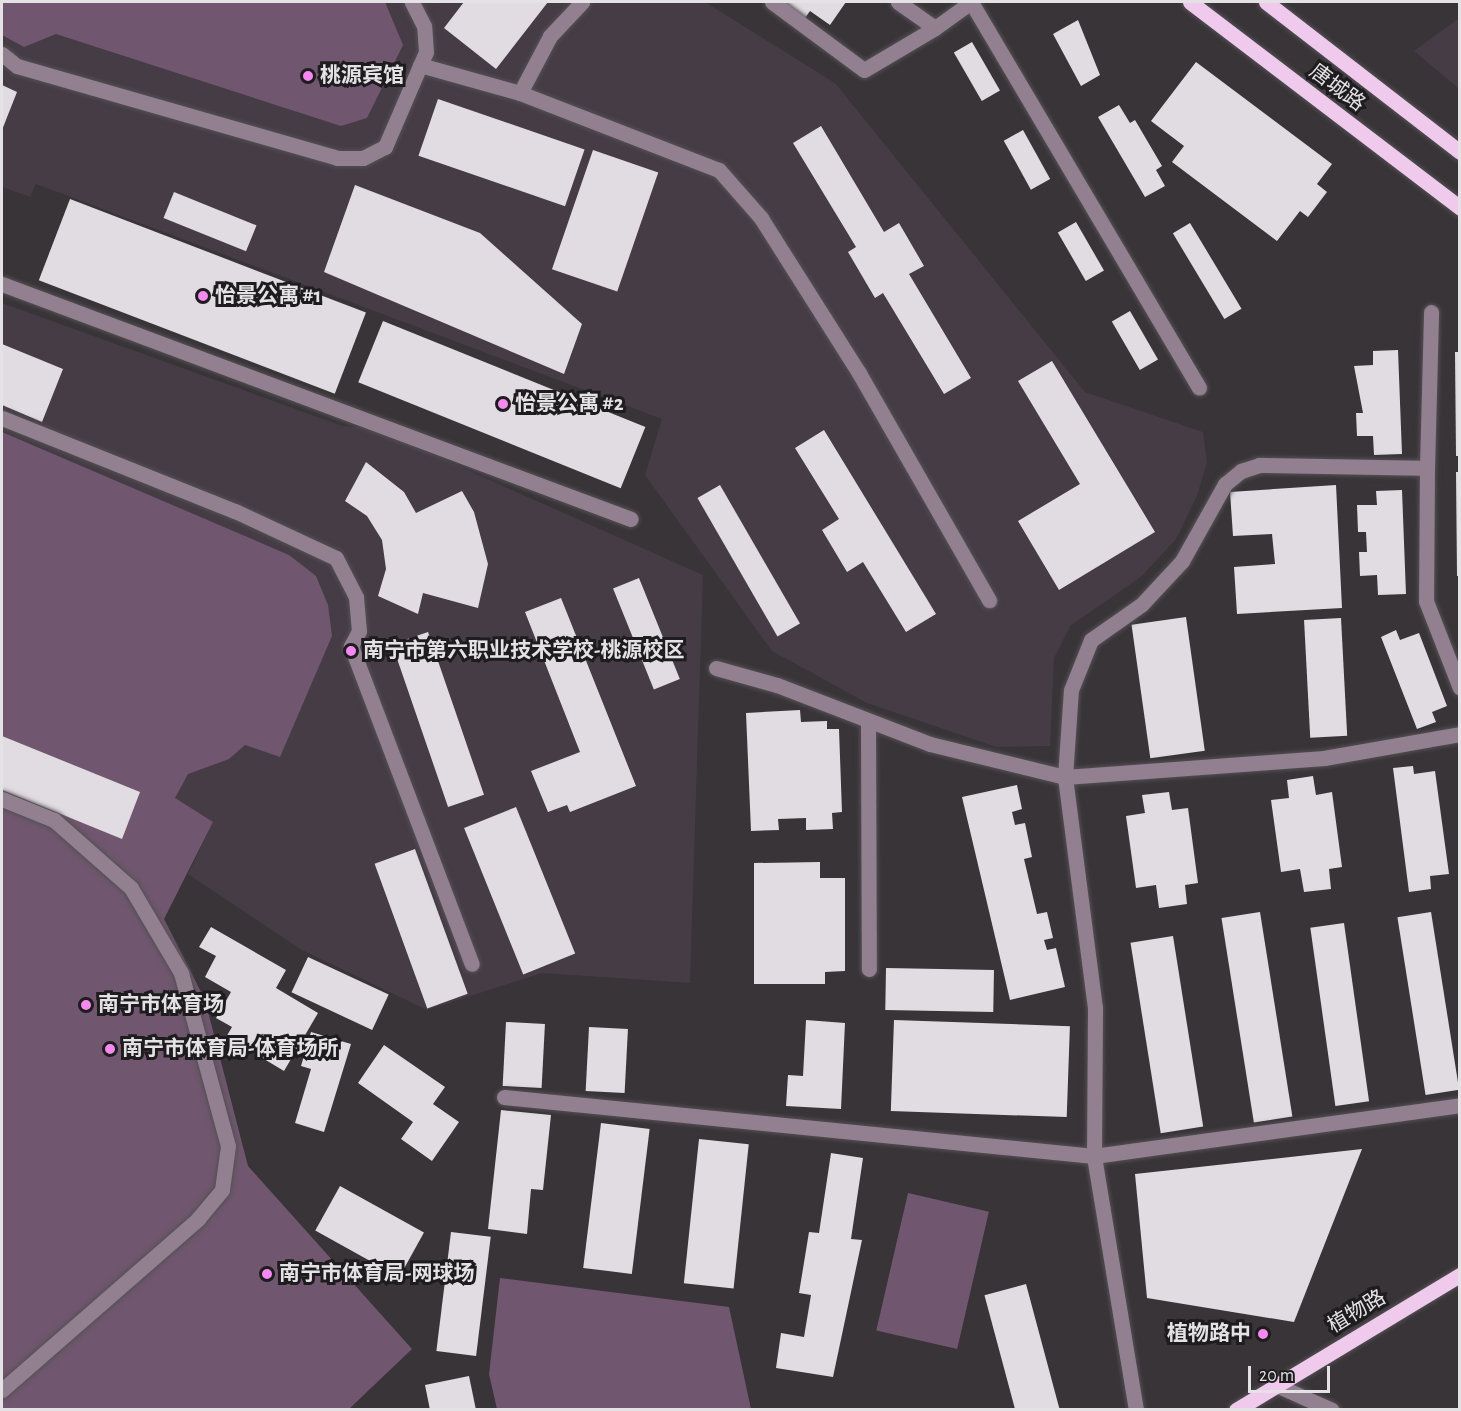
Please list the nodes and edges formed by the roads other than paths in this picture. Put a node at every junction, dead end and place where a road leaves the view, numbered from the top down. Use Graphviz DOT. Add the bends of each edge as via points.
graph roads {
  1 [pos="412,2"];
  2 [pos="582,2"];
  3 [pos="772,2"];
  4 [pos="898,2"];
  5 [pos="971,2"];
  6 [pos="1190,2"];
  7 [pos="1266,2"];
  8 [pos="935,28"];
  9 [pos="2,54"];
  10 [pos="420,65"];
  11 [pos="520,93"];
  12 [pos="1460,152"];
  13 [pos="1460,208"];
  14 [pos="2,284"];
  15 [pos="1431,312"];
  16 [pos="1199,388"];
  17 [pos="2,418"];
  18 [pos="1426,468"];
  19 [pos="631,519"];
  20 [pos="989,600"];
  21 [pos="716,668"];
  22 [pos="1460,688"];
  23 [pos="868,724"];
  24 [pos="1460,734"];
  25 [pos="1065,777"];
  26 [pos="2,799"];
  27 [pos="472,964"];
  28 [pos="869,969"];
  29 [pos="504,1097"];
  30 [pos="1460,1105"];
  31 [pos="1094,1156"];
  32 [pos="1460,1275"];
  33 [pos="1276,1385"];
  34 [pos="2,1390"];
  35 [pos="1136,1410"];
  36 [pos="1236,1410"];
  37 [pos="1332,1410"];
  1 -- 10 [label="street" via="424,26 426,52"];
  2 -- 11 [label="street" via="550,36"];
  3 -- 8 [label="street" via="864,70"];
  4 -- 8 [label="street"];
  5 -- 8 [label="street"];
  5 -- 16 [label="street"];
  6 -- 13 [label="main road, 唐城路"];
  7 -- 12 [label="main road, 唐城路"];
  9 -- 10 [label="street" via="18,66 337,158 363,158 385,147"];
  10 -- 11 [label="street"];
  11 -- 20 [label="street" via="719,170 761,218 853,364"];
  14 -- 19 [label="street"];
  15 -- 18 [label="street"];
  17 -- 27 [label="street" via="235,511 336,558 356,597 359,631 351,646"];
  18 -- 22 [label="street" via="1426,601"];
  18 -- 25 [label="street" via="1259,465 1225,484 1182,561 1142,604 1091,640 1071,690"];
  21 -- 23 [label="street" via="777,685"];
  23 -- 25 [label="street" via="997,764"];
  23 -- 28 [label="street"];
  24 -- 25 [label="street" via="1324,758"];
  25 -- 31 [label="street" via="1095,1008"];
  26 -- 34 [label="street" via="54,820 131,888 181,973 228,1146 222,1190 198,1219"];
  29 -- 31 [label="street"];
  30 -- 31 [label="street"];
  31 -- 35 [label="street"];
  32 -- 33 [label="main road, 植物路"];
  33 -- 36 [label="main road, 植物路"];
  33 -- 37 [label="street"];
}
